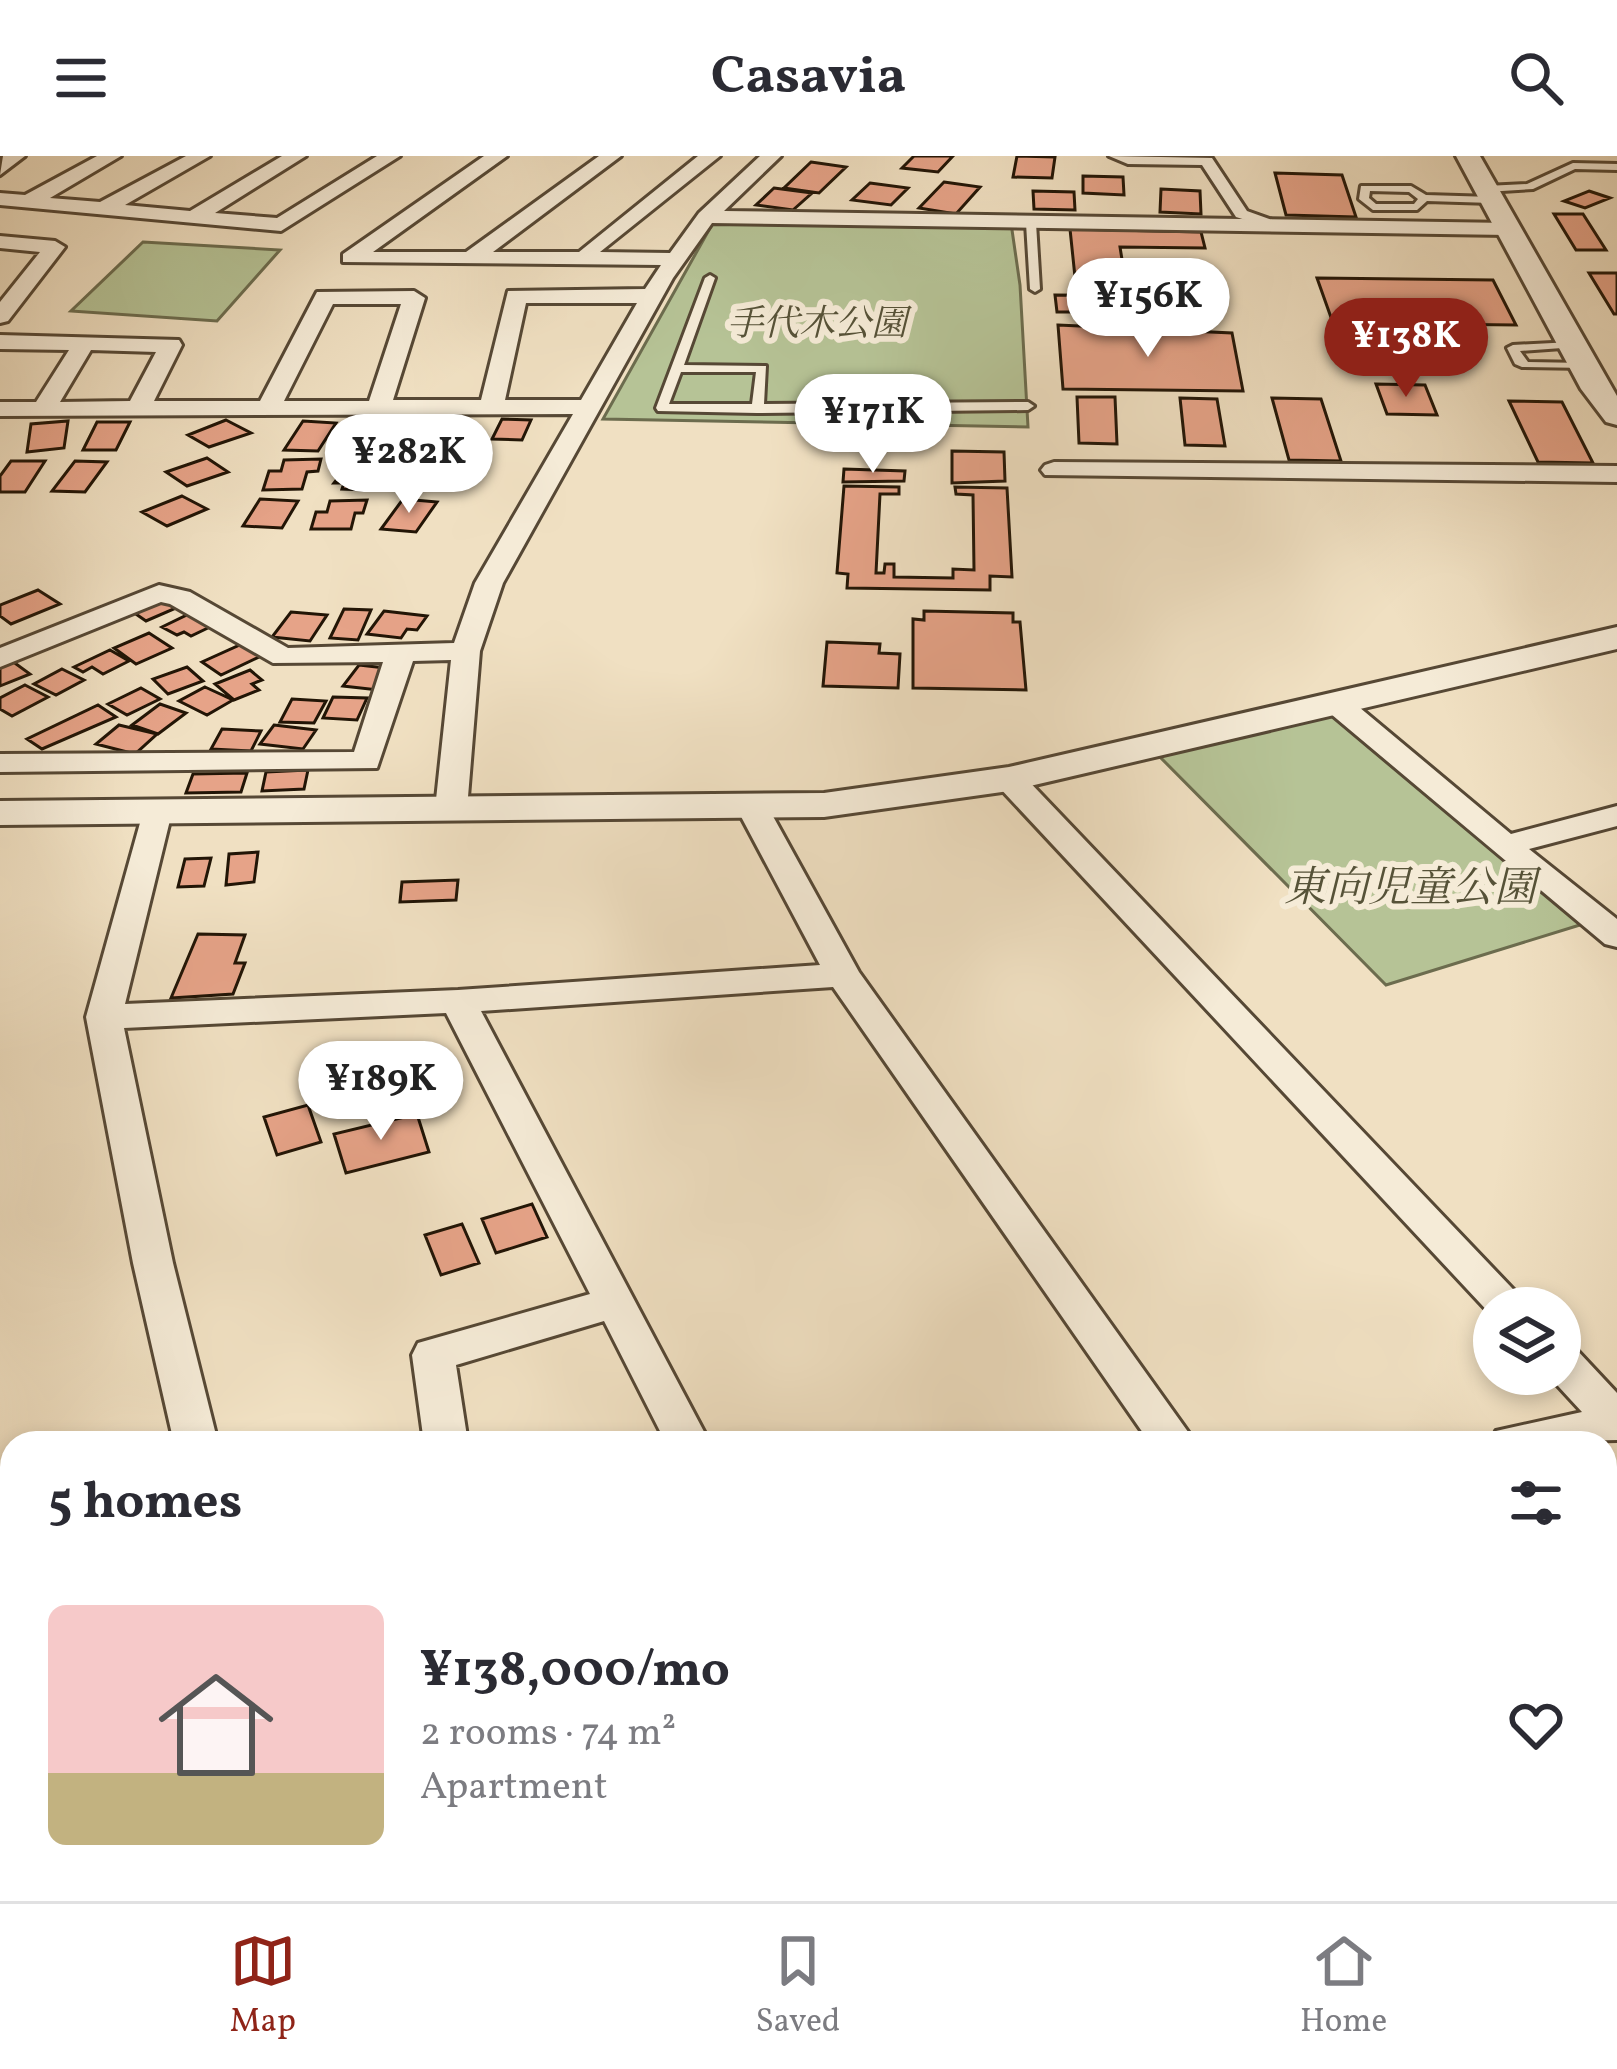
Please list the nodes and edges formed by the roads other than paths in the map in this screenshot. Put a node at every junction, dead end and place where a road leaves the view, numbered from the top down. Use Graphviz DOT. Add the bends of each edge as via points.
graph roads {
  1 [pos="15,156"];
  2 [pos="111,156"];
  3 [pos="200,156"];
  4 [pos="296,156"];
  5 [pos="390,156"];
  6 [pos="497,156"];
  7 [pos="611,156"];
  8 [pos="710,156"];
  9 [pos="771,156"];
  10 [pos="1115,156"];
  11 [pos="1468,156"];
  12 [pos="1617,167"];
  13 [pos="0,169"];
  14 [pos="1489,194"];
  15 [pos="1424,198"];
  16 [pos="0,199"];
  17 [pos="29,202"];
  18 [pos="104,208"];
  19 [pos="194,217"];
  20 [pos="706,217"];
  21 [pos="1031,223"];
  22 [pos="1281,226"];
  23 [pos="1508,229"];
  24 [pos="0,242"];
  25 [pos="471,258"];
  26 [pos="587,259"];
  27 [pos="676,259"];
  28 [pos="0,275"];
  29 [pos="32,276"];
  30 [pos="710,278"];
  31 [pos="1035,289"];
  32 [pos="652,296"];
  33 [pos="0,316"];
  34 [pos="0,342"];
  35 [pos="84,344"];
  36 [pos="678,369"];
  37 [pos="1028,406"];
  38 [pos="490,407"];
  39 [pos="586,407"];
  40 [pos="268,408"];
  41 [pos="380,408"];
  42 [pos="43,409"];
  43 [pos="138,409"];
  44 [pos="757,409"];
  45 [pos="0,410"];
  46 [pos="1617,416"];
  47 [pos="1054,470"];
  48 [pos="1617,474"];
  49 [pos="1617,638"];
  50 [pos="466,651"];
  51 [pos="401,653"];
  52 [pos="0,658"];
  53 [pos="1336,703"];
  54 [pos="0,763"];
  55 [pos="1009,779"];
  56 [pos="451,809"];
  57 [pos="753,809"];
  58 [pos="156,812"];
  59 [pos="0,813"];
  60 [pos="1617,816"];
  61 [pos="1505,844"];
  62 [pos="1617,936"];
  63 [pos="843,976"];
  64 [pos="458,1001"];
  65 [pos="104,1017"];
  66 [pos="1490,1287"];
  67 [pos="614,1302"];
  68 [pos="1581,1383"];
  69 [pos="1617,1422"];
  70 [pos="193,1431"];
  71 [pos="444,1431"];
  72 [pos="682,1431"];
  73 [pos="1165,1431"];
  74 [pos="1572,1431"];
  1 -- 13 [label="street"];
  2 -- 17 [label="street"];
  3 -- 18 [label="street"];
  4 -- 19 [label="street"];
  5 -- 19 [label="street" via="281,225"];
  6 -- 25 [label="street" via="350,258"];
  7 -- 25 [label="street"];
  8 -- 26 [label="street"];
  9 -- 20 [label="street"];
  10 -- 22 [label="street" via="1208,161 1241,214"];
  11 -- 14 [label="street"];
  12 -- 14 [label="lane" via="1573,166 1529,187"];
  14 -- 15 [label="lane"];
  14 -- 23 [label="street"];
  15 -- 15 [label="lane" via="1418,207 1364,200 1365,188 1412,189"];
  16 -- 17 [label="street"];
  17 -- 18 [label="street"];
  18 -- 19 [label="street"];
  20 -- 21 [label="street"];
  20 -- 27 [label="street"];
  21 -- 22 [label="street"];
  21 -- 31 [label="lane"];
  22 -- 23 [label="street"];
  23 -- 46 [label="street"];
  24 -- 29 [label="street" via="55,247"];
  25 -- 26 [label="street"];
  26 -- 27 [label="street"];
  27 -- 32 [label="street"];
  28 -- 29 [label="street"];
  29 -- 33 [label="street"];
  30 -- 36 [label="lane"];
  32 -- 38 [label="street" via="516,296"];
  32 -- 39 [label="street"];
  34 -- 35 [label="street"];
  35 -- 42 [label="street"];
  35 -- 43 [label="street" via="171,345"];
  36 -- 44 [label="lane" via="762,368"];
  36 -- 44 [label="lane" via="662,408"];
  37 -- 44 [label="lane"];
  38 -- 39 [label="street"];
  38 -- 41 [label="street"];
  39 -- 50 [label="street" via="489,583"];
  40 -- 41 [label="street"];
  40 -- 41 [label="street" via="325,298 415,298"];
  40 -- 43 [label="street"];
  42 -- 43 [label="street"];
  42 -- 45 [label="street"];
  47 -- 48 [label="street"];
  49 -- 53 [label="street"];
  50 -- 51 [label="street"];
  50 -- 56 [label="street"];
  51 -- 52 [label="street" via="284,657 159,593"];
  51 -- 54 [label="street" via="366,761"];
  53 -- 55 [label="street"];
  53 -- 61 [label="street"];
  55 -- 57 [label="street"];
  55 -- 66 [label="street"];
  56 -- 57 [label="street"];
  56 -- 58 [label="street"];
  57 -- 63 [label="street"];
  58 -- 59 [label="street"];
  58 -- 65 [label="street"];
  60 -- 61 [label="street"];
  61 -- 62 [label="street"];
  63 -- 64 [label="street"];
  63 -- 73 [label="street"];
  64 -- 65 [label="street"];
  64 -- 67 [label="street"];
  65 -- 70 [label="street"];
  67 -- 71 [label="street" via="434,1355"];
  67 -- 72 [label="street"];
  68 -- 69 [label="street"];
  69 -- 74 [label="street"];
}
